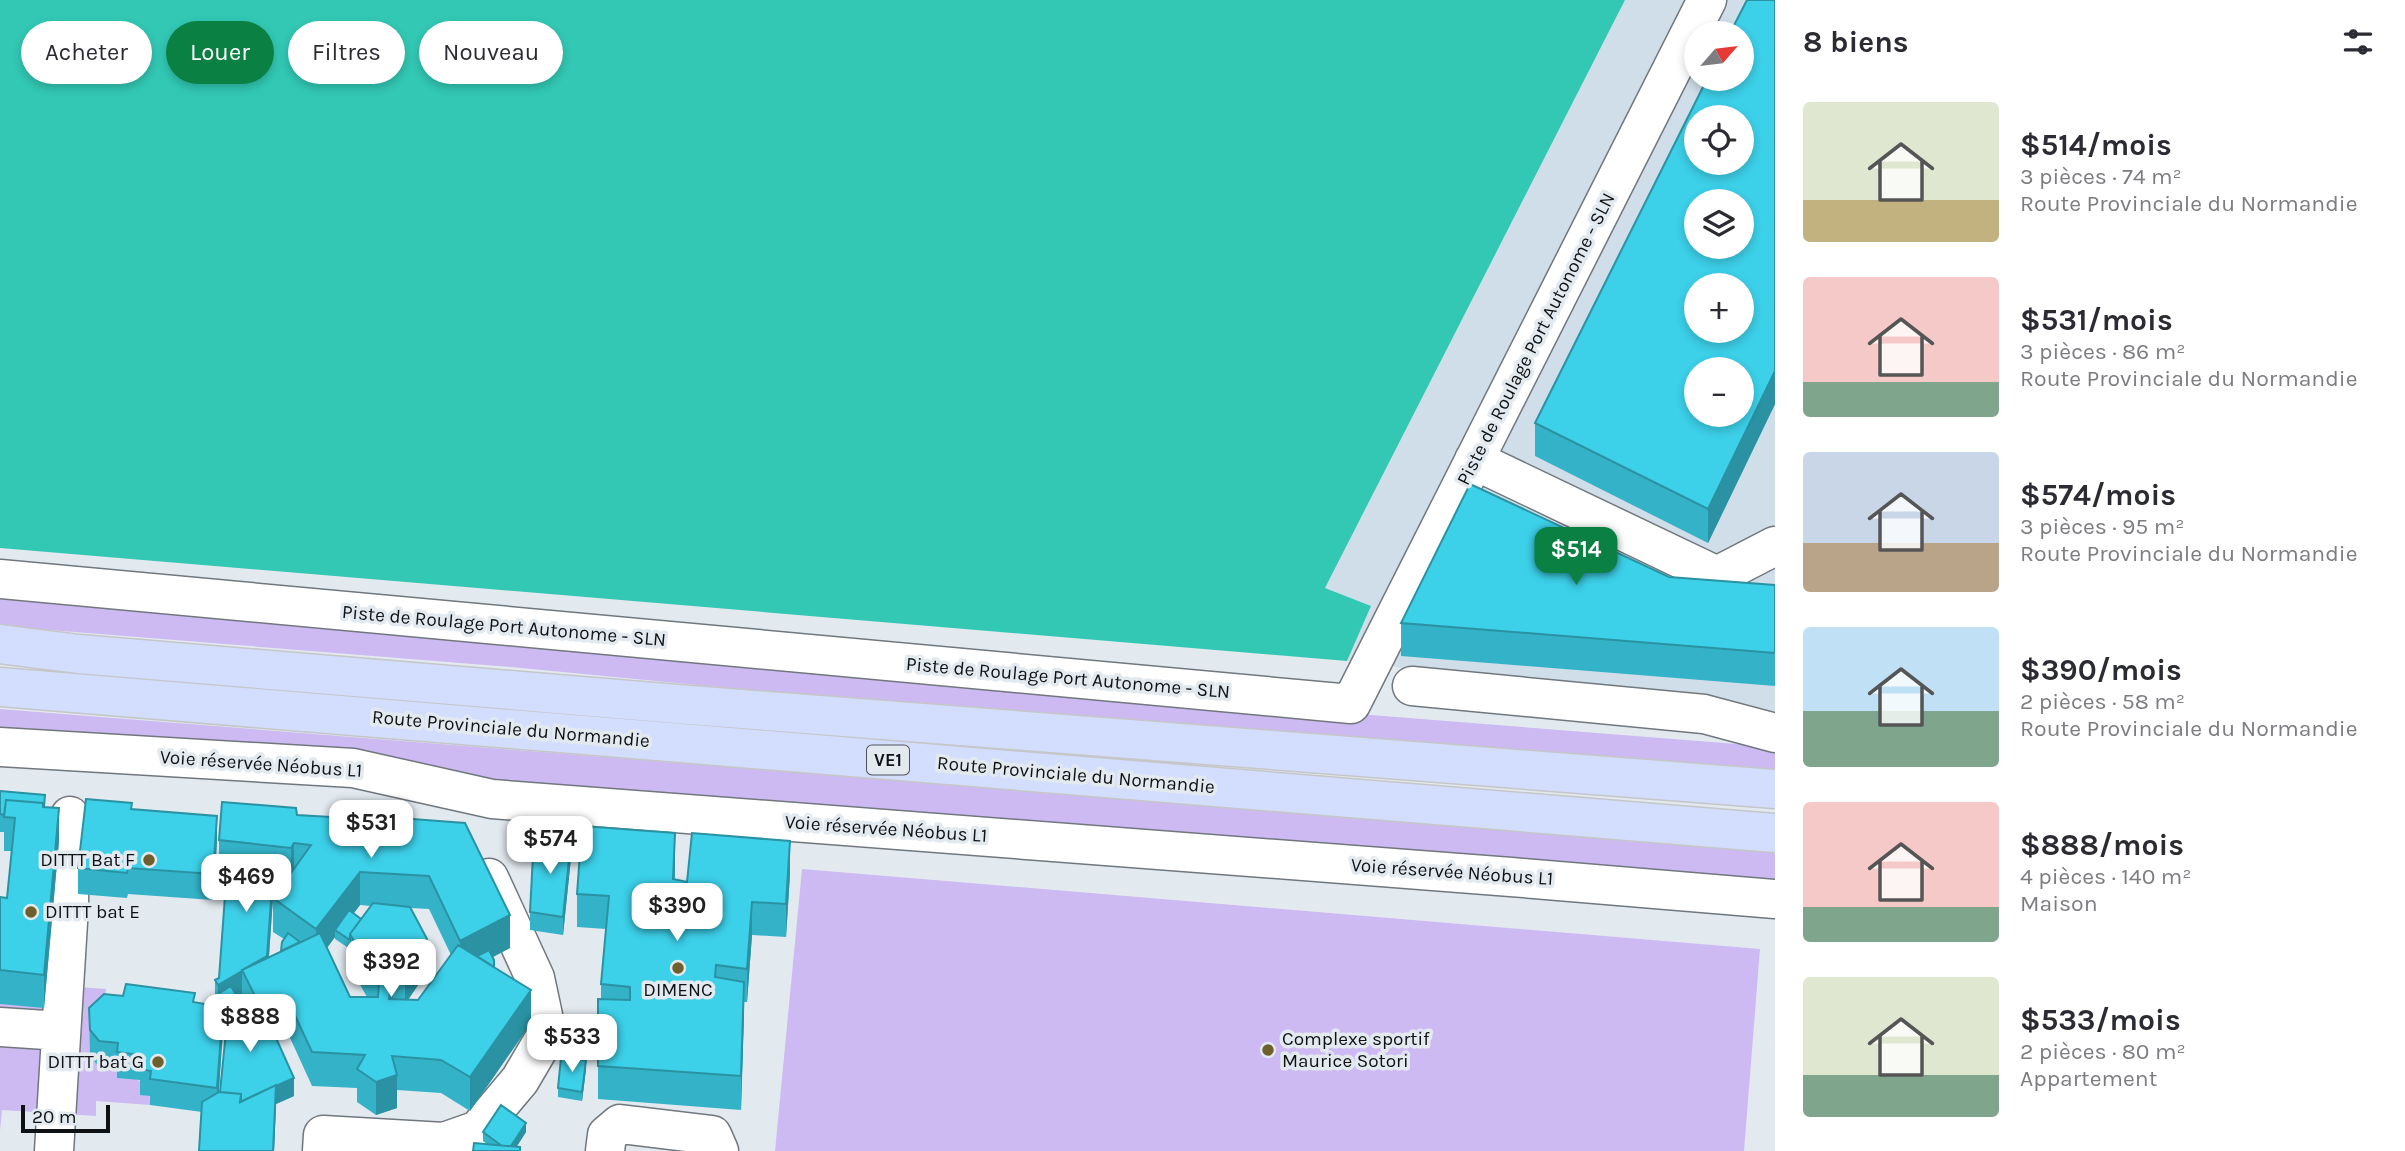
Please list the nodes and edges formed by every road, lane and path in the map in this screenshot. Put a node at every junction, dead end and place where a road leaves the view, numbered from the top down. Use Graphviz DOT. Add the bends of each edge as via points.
graph roads {
  1 [pos="1707,0"];
  2 [pos="1474,460"];
  3 [pos="1775,545"];
  4 [pos="0,579"];
  5 [pos="0,644"];
  6 [pos="0,687"];
  7 [pos="1412,687"];
  8 [pos="1774,723"];
  9 [pos="0,747"];
  10 [pos="1775,789"];
  11 [pos="70,816"];
  12 [pos="1775,833"];
  13 [pos="485,869"];
  14 [pos="1775,899"];
  15 [pos="0,1027"];
  16 [pos="61,1031"];
  17 [pos="444,1147"];
  18 [pos="54,1151"];
  19 [pos="322,1151"];
  20 [pos="605,1151"];
  21 [pos="719,1151"];
  1 -- 2 [label="lane, Piste de Roulage Port Autonome - SLN"];
  2 -- 3 [label="lane" via="1717,576"];
  2 -- 4 [label="lane, Piste de Roulage Port Autonome - SLN" via="1351,704"];
  5 -- 10 [label="main road, Route Provinciale du Normandie / VE1" via="677,705"];
  6 -- 12 [label="main road, Route Provinciale du Normandie / VE1"];
  7 -- 8 [label="lane"];
  9 -- 14 [label="lane, Voie réservée Néobus L1" via="353,768 492,799"];
  11 -- 16 [label="lane"];
  13 -- 17 [label="lane" via="535,978 547,1034 520,1080 478,1130"];
  15 -- 16 [label="lane"];
  16 -- 18 [label="lane"];
  17 -- 19 [label="lane" via="323,1135"];
  20 -- 21 [label="lane" via="607,1135 620,1124 712,1135"];
}
